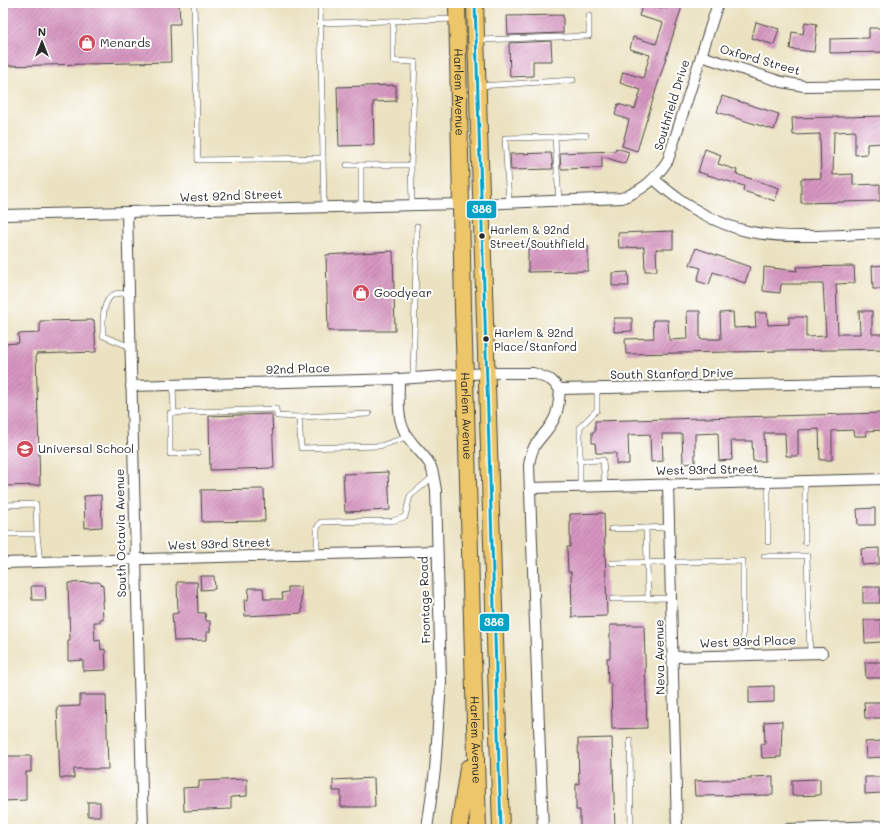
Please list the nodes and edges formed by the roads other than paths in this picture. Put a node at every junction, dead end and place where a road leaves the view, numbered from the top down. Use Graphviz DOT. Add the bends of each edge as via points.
graph roads {
  1 [pos="194,3"];
  2 [pos="320,3"];
  3 [pos="457,3"];
  4 [pos="475,3"];
  5 [pos="718,3"];
  6 [pos="589,16"];
  7 [pos="457,19"];
  8 [pos="393,21"];
  9 [pos="320,23"];
  10 [pos="476,40"];
  11 [pos="701,56"];
  12 [pos="573,80"];
  13 [pos="885,85"];
  14 [pos="478,86"];
  15 [pos="586,135"];
  16 [pos="555,137"];
  17 [pos="323,158"];
  18 [pos="347,165"];
  19 [pos="361,165"];
  20 [pos="411,165"];
  21 [pos="654,179"];
  22 [pos="559,202"];
  23 [pos="509,203"];
  24 [pos="461,204"];
  25 [pos="481,204"];
  26 [pos="412,205"];
  27 [pos="361,206"];
  28 [pos="324,207"];
  29 [pos="127,212"];
  30 [pos="3,215"];
  31 [pos="417,226"];
  32 [pos="885,233"];
  33 [pos="128,293"];
  34 [pos="131,347"];
  35 [pos="486,373"];
  36 [pos="465,375"];
  37 [pos="413,378"];
  38 [pos="399,379"];
  39 [pos="885,382"];
  40 [pos="172,385"];
  41 [pos="131,386"];
  42 [pos="597,388"];
  43 [pos="560,389"];
  44 [pos="174,413"];
  45 [pos="369,414"];
  46 [pos="299,417"];
  47 [pos="407,437"];
  48 [pos="197,453"];
  49 [pos="579,461"];
  50 [pos="434,476"];
  51 [pos="885,479"];
  52 [pos="805,481"];
  53 [pos="768,482"];
  54 [pos="668,484"];
  55 [pos="605,486"];
  56 [pos="580,487"];
  57 [pos="530,488"];
  58 [pos="3,505"];
  59 [pos="670,527"];
  60 [pos="646,528"];
  61 [pos="611,529"];
  62 [pos="3,534"];
  63 [pos="37,534"];
  64 [pos="768,542"];
  65 [pos="805,542"];
  66 [pos="436,551"];
  67 [pos="317,554"];
  68 [pos="764,556"];
  69 [pos="135,560"];
  70 [pos="647,561"];
  71 [pos="670,561"];
  72 [pos="40,562"];
  73 [pos="612,562"];
  74 [pos="3,563"];
  75 [pos="648,598"];
  76 [pos="672,598"];
  77 [pos="612,599"];
  78 [pos="822,653"];
  79 [pos="810,654"];
  80 [pos="743,655"];
  81 [pos="674,657"];
  82 [pos="475,723"];
  83 [pos="630,740"];
  84 [pos="885,826"];
  85 [pos="631,828"];
  86 [pos="677,828"];
  87 [pos="824,828"];
  88 [pos="143,829"];
  89 [pos="427,829"];
  90 [pos="459,829"];
  91 [pos="478,829"];
  92 [pos="501,829"];
  93 [pos="544,829"];
  94 [pos="787,829"];
  1 -- 17 [label="lane" via="198,160"];
  2 -- 9 [label="lane"];
  3 -- 7 [label="main road, Harlem Avenue"];
  4 -- 10 [label="main road, Harlem Avenue"];
  5 -- 11 [label="street, Southfield Drive"];
  6 -- 10 [label="lane" via="589,36"];
  7 -- 8 [label="lane"];
  7 -- 24 [label="main road, Harlem Avenue"];
  8 -- 9 [label="lane"];
  8 -- 20 [label="lane" via="393,62 415,62"];
  9 -- 17 [label="lane"];
  10 -- 14 [label="main road, Harlem Avenue"];
  11 -- 13 [label="street, Oxford Street" via="797,85"];
  11 -- 21 [label="street, Southfield Drive" via="672,150"];
  12 -- 14 [label="lane"];
  14 -- 25 [label="main road, Harlem Avenue"];
  15 -- 16 [label="lane"];
  16 -- 22 [label="lane"];
  16 -- 23 [label="lane" via="505,138"];
  17 -- 28 [label="lane"];
  18 -- 19 [label="lane"];
  19 -- 20 [label="lane"];
  19 -- 27 [label="lane"];
  20 -- 26 [label="lane"];
  21 -- 22 [label="street, Southfield Drive" via="640,191 622,198"];
  21 -- 32 [label="street" via="666,190 713,219 750,232 777,235"];
  22 -- 23 [label="street, Southfield Drive"];
  23 -- 25 [label="street, Southfield Drive"];
  24 -- 26 [label="street, West 92nd Street"];
  24 -- 36 [label="main road, Harlem Avenue"];
  25 -- 35 [label="main road, Harlem Avenue"];
  26 -- 27 [label="street, West 92nd Street"];
  27 -- 28 [label="street, West 92nd Street"];
  28 -- 29 [label="street, West 92nd Street"];
  29 -- 30 [label="street, West 92nd Street"];
  29 -- 33 [label="street, South Octavia Avenue"];
  31 -- 37 [label="lane"];
  33 -- 34 [label="street, South Octavia Avenue"];
  33 -- 34 [label="lane" via="110,297 103,312 103,336"];
  34 -- 41 [label="street, South Octavia Avenue"];
  35 -- 36 [label="street"];
  35 -- 43 [label="street" via="538,374 551,380"];
  35 -- 92 [label="main road, Harlem Avenue"];
  36 -- 37 [label="street, 92nd Place"];
  36 -- 82 [label="main road, Harlem Avenue"];
  37 -- 38 [label="street, 92nd Place"];
  38 -- 40 [label="street, 92nd Place"];
  38 -- 47 [label="street, Frontage Road" via="400,417"];
  39 -- 42 [label="street, South Stanford Drive"];
  40 -- 41 [label="street, 92nd Place"];
  40 -- 44 [label="lane"];
  41 -- 69 [label="street, South Octavia Avenue"];
  42 -- 43 [label="street, South Stanford Drive"];
  42 -- 49 [label="lane" via="597,410 580,427"];
  43 -- 57 [label="street" via="555,417 534,444 530,454"];
  44 -- 46 [label="lane" via="276,409 277,416"];
  44 -- 48 [label="lane" via="170,413 170,454"];
  45 -- 46 [label="lane"];
  46 -- 47 [label="lane" via="301,448 380,446"];
  47 -- 50 [label="street, Frontage Road" via="429,464"];
  49 -- 55 [label="lane" via="603,460"];
  49 -- 56 [label="lane"];
  50 -- 66 [label="street, Frontage Road"];
  50 -- 67 [label="lane" via="410,496 405,517 392,521 321,522 317,528"];
  51 -- 52 [label="street, West 93rd Street"];
  52 -- 53 [label="street, West 93rd Street"];
  52 -- 65 [label="lane"];
  53 -- 54 [label="street, West 93rd Street"];
  53 -- 64 [label="lane"];
  54 -- 55 [label="street, West 93rd Street"];
  54 -- 59 [label="street, Neva Avenue"];
  55 -- 56 [label="street, West 93rd Street"];
  56 -- 57 [label="street, West 93rd Street"];
  57 -- 93 [label="street"];
  58 -- 63 [label="lane" via="36,504"];
  59 -- 60 [label="lane"];
  59 -- 71 [label="street, Neva Avenue"];
  60 -- 61 [label="lane"];
  60 -- 70 [label="lane"];
  62 -- 63 [label="lane"];
  63 -- 72 [label="lane"];
  66 -- 67 [label="street, West 93rd Street"];
  66 -- 89 [label="street, Frontage Road" via="440,709"];
  67 -- 69 [label="street, West 93rd Street"];
  68 -- 79 [label="lane" via="807,556"];
  69 -- 72 [label="street, West 93rd Street"];
  69 -- 88 [label="street, South Octavia Avenue"];
  70 -- 71 [label="lane"];
  70 -- 73 [label="lane"];
  70 -- 75 [label="lane"];
  71 -- 76 [label="street, Neva Avenue"];
  71 -- 80 [label="lane" via="743,561"];
  72 -- 74 [label="street, West 93rd Street"];
  75 -- 76 [label="lane"];
  75 -- 77 [label="lane"];
  76 -- 81 [label="street, Neva Avenue"];
  78 -- 79 [label="street, West 93rd Place"];
  79 -- 80 [label="street, West 93rd Place"];
  80 -- 81 [label="street, West 93rd Place"];
  81 -- 86 [label="street, Neva Avenue"];
  82 -- 90 [label="main road"];
  82 -- 91 [label="main road, Harlem Avenue"];
  83 -- 85 [label="lane"];
  84 -- 87 [label="street"];
  85 -- 86 [label="lane"];
  87 -- 94 [label="street"];
}
